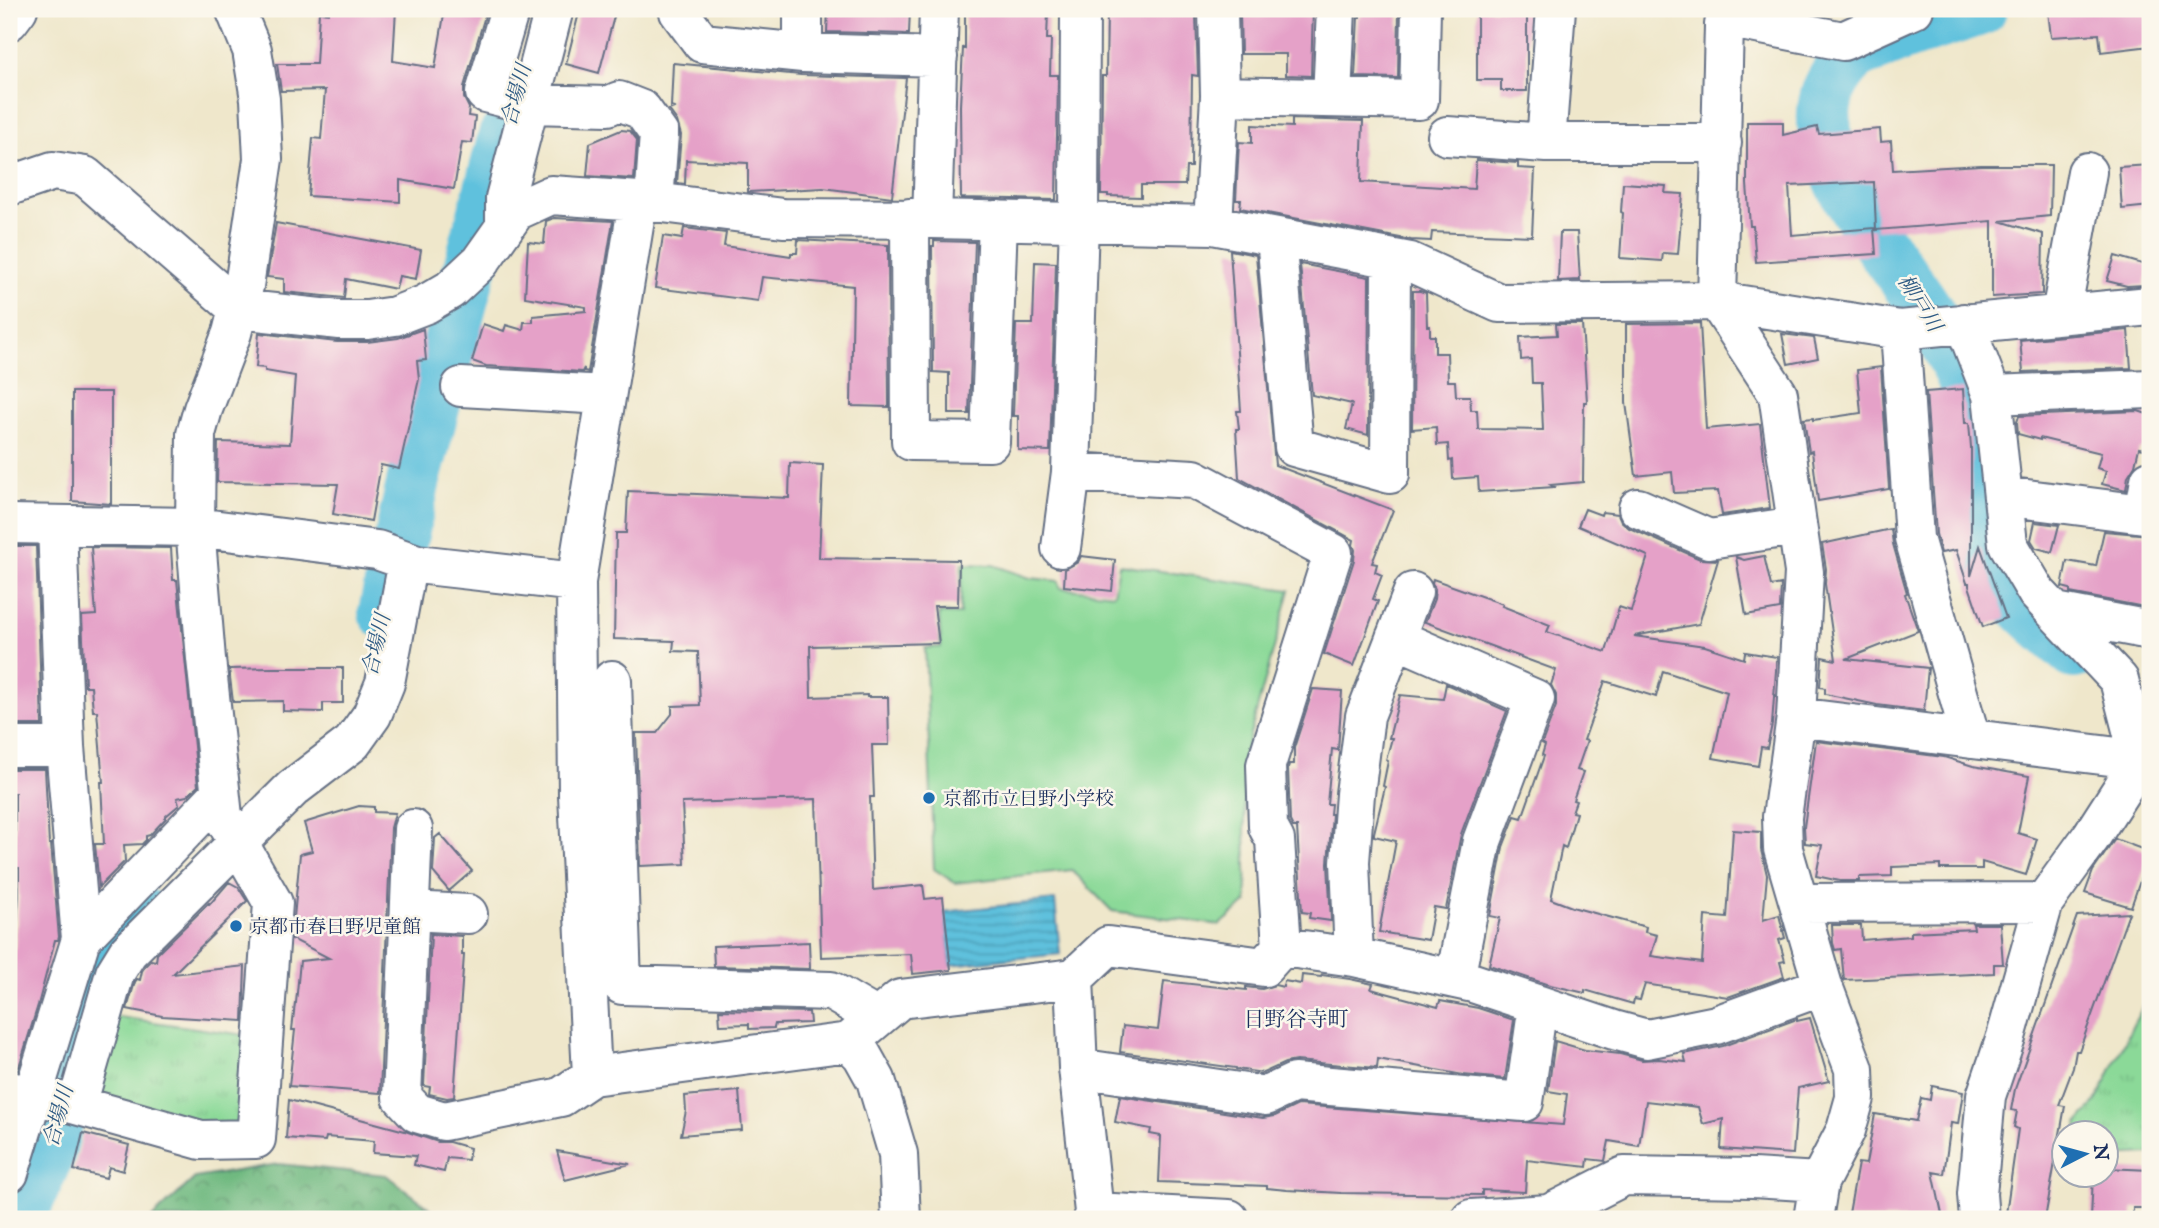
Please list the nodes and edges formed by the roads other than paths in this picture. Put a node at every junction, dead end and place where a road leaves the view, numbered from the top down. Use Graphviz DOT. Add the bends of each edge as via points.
graph roads {
  1 [pos="18,9"];
  2 [pos="235,9"];
  3 [pos="510,9"];
  4 [pos="554,9"];
  5 [pos="679,9"];
  6 [pos="803,9"];
  7 [pos="939,9"];
  8 [pos="1080,9"];
  9 [pos="1218,9"];
  10 [pos="1336,9"];
  11 [pos="1420,9"];
  12 [pos="1556,9"];
  13 [pos="1914,9"];
  14 [pos="1726,14"];
  15 [pos="9,21"];
  16 [pos="803,53"];
  17 [pos="939,57"];
  18 [pos="1220,96"];
  19 [pos="1332,98"];
  20 [pos="519,101"];
  21 [pos="1447,136"];
  22 [pos="1546,143"];
  23 [pos="1722,143"];
  24 [pos="2087,173"];
  25 [pos="9,186"];
  26 [pos="646,201"];
  27 [pos="921,218"];
  28 [pos="998,220"];
  29 [pos="1079,222"];
  30 [pos="505,225"];
  31 [pos="1213,225"];
  32 [pos="1276,237"];
  33 [pos="1391,259"];
  34 [pos="1717,301"];
  35 [pos="2150,306"];
  36 [pos="238,309"];
  37 [pos="2061,314"];
  38 [pos="1964,323"];
  39 [pos="1900,330"];
  40 [pos="461,387"];
  41 [pos="2150,390"];
  42 [pos="606,395"];
  43 [pos="1992,395"];
  44 [pos="1071,472"];
  45 [pos="2150,480"];
  46 [pos="2003,496"];
  47 [pos="1638,508"];
  48 [pos="9,524"];
  49 [pos="57,525"];
  50 [pos="1797,526"];
  51 [pos="195,527"];
  52 [pos="1061,548"];
  53 [pos="398,558"];
  54 [pos="576,582"];
  55 [pos="1413,592"];
  56 [pos="2055,612"];
  57 [pos="2150,630"];
  58 [pos="1395,638"];
  59 [pos="612,680"];
  60 [pos="1796,717"];
  61 [pos="1970,739"];
  62 [pos="9,747"];
  63 [pos="65,747"];
  64 [pos="2145,761"];
  65 [pos="230,822"];
  66 [pos="413,829"];
  67 [pos="2044,902"];
  68 [pos="1799,903"];
  69 [pos="410,911"];
  70 [pos="468,914"];
  71 [pos="81,939"];
  72 [pos="1282,947"];
  73 [pos="1354,957"];
  74 [pos="1074,978"];
  75 [pos="1455,979"];
  76 [pos="1824,986"];
  77 [pos="1538,1004"];
  78 [pos="877,1018"];
  79 [pos="849,1042"];
  80 [pos="1078,1068"];
  81 [pos="593,1076"];
  82 [pos="46,1099"];
  83 [pos="9,1173"];
  84 [pos="1819,1182"];
  85 [pos="1093,1216"];
  86 [pos="901,1219"];
  87 [pos="1229,1219"];
  88 [pos="1471,1219"];
  89 [pos="1813,1219"];
  90 [pos="1979,1219"];
  1 -- 15 [label="street"];
  2 -- 36 [label="street" via="252,50 263,159"];
  3 -- 20 [label="street" via="485,93"];
  4 -- 20 [label="street"];
  5 -- 16 [label="street" via="702,43"];
  6 -- 16 [label="street"];
  7 -- 17 [label="street"];
  8 -- 29 [label="street"];
  9 -- 18 [label="street"];
  10 -- 19 [label="street"];
  11 -- 19 [label="street" via="1419,100"];
  12 -- 22 [label="street"];
  13 -- 14 [label="street" via="1843,41"];
  14 -- 23 [label="street"];
  16 -- 17 [label="street"];
  17 -- 27 [label="street"];
  18 -- 19 [label="street"];
  18 -- 31 [label="street"];
  20 -- 26 [label="street" via="608,106 619,102 642,110 659,134"];
  20 -- 30 [label="street"];
  21 -- 22 [label="street"];
  22 -- 23 [label="street"];
  23 -- 34 [label="street"];
  24 -- 37 [label="street"];
  25 -- 36 [label="street" via="53,171 85,176"];
  26 -- 27 [label="street" via="783,218"];
  26 -- 30 [label="street" via="551,195 516,211"];
  26 -- 42 [label="street"];
  27 -- 28 [label="street"];
  27 -- 28 [label="street" via="911,441 990,442"];
  28 -- 29 [label="street"];
  29 -- 31 [label="street"];
  29 -- 44 [label="street"];
  30 -- 36 [label="street" via="480,262 450,290 395,316 339,320"];
  31 -- 32 [label="street"];
  32 -- 33 [label="street"];
  32 -- 33 [label="street" via="1294,447 1390,474"];
  33 -- 34 [label="street" via="1410,262 1499,303"];
  34 -- 39 [label="street"];
  34 -- 50 [label="street" via="1778,394"];
  35 -- 37 [label="street"];
  36 -- 51 [label="street" via="196,434"];
  37 -- 38 [label="street"];
  38 -- 39 [label="street"];
  38 -- 43 [label="street"];
  39 -- 61 [label="street" via="1914,538"];
  40 -- 42 [label="street"];
  41 -- 43 [label="street"];
  42 -- 54 [label="street"];
  43 -- 46 [label="street"];
  44 -- 52 [label="street"];
  44 -- 72 [label="street" via="1194,479 1333,553 1266,765"];
  45 -- 46 [label="street" via="2144,514"];
  46 -- 56 [label="street" via="2008,544 2037,593"];
  47 -- 50 [label="street" via="1709,538"];
  48 -- 49 [label="street"];
  49 -- 51 [label="street"];
  49 -- 63 [label="street"];
  50 -- 60 [label="street" via="1804,572"];
  51 -- 53 [label="street"];
  51 -- 65 [label="street"];
  53 -- 54 [label="street"];
  53 -- 65 [label="street" via="385,683 372,715 352,743 293,788"];
  54 -- 81 [label="street" via="578,796"];
  55 -- 58 [label="street"];
  56 -- 57 [label="street"];
  56 -- 64 [label="street" via="2119,680"];
  58 -- 73 [label="street" via="1365,716 1354,794 1350,862"];
  58 -- 75 [label="street" via="1535,699 1482,841"];
  59 -- 78 [label="street" via="622,985 831,991"];
  60 -- 61 [label="street"];
  60 -- 68 [label="street" via="1782,817 1783,849"];
  61 -- 64 [label="street"];
  62 -- 63 [label="street"];
  63 -- 71 [label="street"];
  64 -- 67 [label="street"];
  65 -- 71 [label="street"];
  65 -- 82 [label="street" via="128,953"];
  65 -- 82 [label="street" via="273,903 257,1139 201,1140"];
  66 -- 69 [label="street"];
  67 -- 68 [label="street"];
  67 -- 90 [label="street" via="1986,1096 1976,1194"];
  68 -- 76 [label="street"];
  69 -- 70 [label="street"];
  69 -- 81 [label="street" via="402,1097 417,1113 443,1121 561,1097"];
  71 -- 82 [label="street"];
  72 -- 73 [label="street"];
  72 -- 74 [label="street" via="1264,967 1108,946"];
  73 -- 75 [label="street"];
  74 -- 78 [label="street" via="900,999"];
  74 -- 80 [label="street"];
  75 -- 77 [label="street"];
  76 -- 77 [label="street" via="1716,1025 1647,1039"];
  76 -- 84 [label="street" via="1854,1069 1855,1098 1846,1130"];
  77 -- 80 [label="street" via="1524,1102 1294,1083 1266,1096"];
  78 -- 79 [label="street"];
  79 -- 81 [label="street"];
  79 -- 86 [label="street" via="876,1080 898,1154"];
  80 -- 85 [label="street"];
  82 -- 83 [label="street"];
  84 -- 88 [label="street" via="1624,1176 1549,1214"];
  84 -- 89 [label="street"];
  85 -- 87 [label="street"];
}
